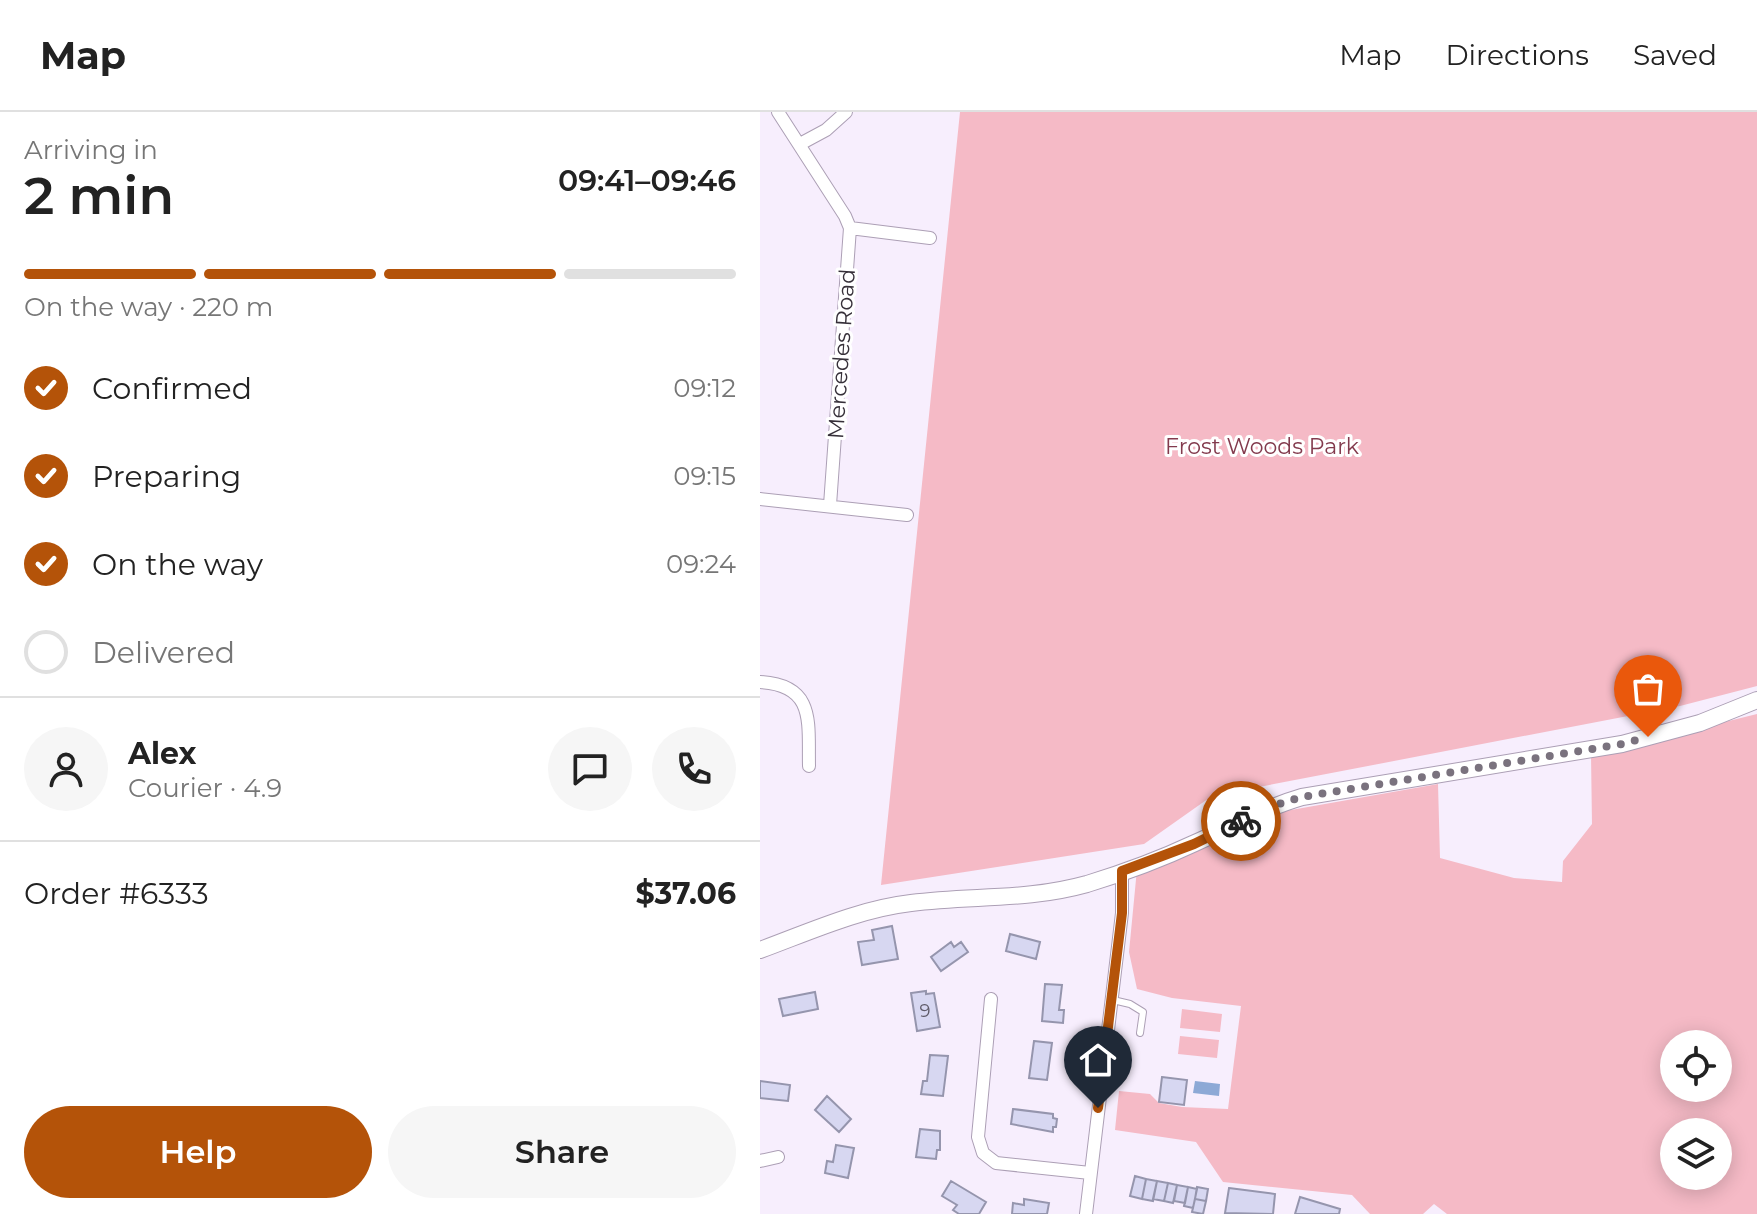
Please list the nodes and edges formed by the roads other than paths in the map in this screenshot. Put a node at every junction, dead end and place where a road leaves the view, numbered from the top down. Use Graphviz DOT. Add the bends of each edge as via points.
graph roads {
  1 [pos="778,112"];
  2 [pos="846,112"];
  3 [pos="800,144"];
  4 [pos="850,228"];
  5 [pos="930,238"];
  6 [pos="760,499"];
  7 [pos="830,505"];
  8 [pos="907,515"];
  9 [pos="760,682"];
  10 [pos="1757,700"];
  11 [pos="809,766"];
  12 [pos="1122,871"];
  13 [pos="760,950"];
  14 [pos="991,999"];
  15 [pos="1113,1000"];
  16 [pos="1140,1033"];
  17 [pos="778,1157"];
  18 [pos="760,1161"];
  19 [pos="1090,1173"];
  20 [pos="1086,1214"];
  1 -- 3 [label="street"];
  2 -- 3 [label="street"];
  3 -- 4 [label="street"];
  4 -- 5 [label="street"];
  4 -- 7 [label="street, Mercedes Road"];
  6 -- 7 [label="street"];
  7 -- 8 [label="street"];
  9 -- 11 [label="street" via="788,687 804,704"];
  10 -- 12 [label="street" via="1700,723 1622,744 1302,797"];
  12 -- 13 [label="street" via="1050,893 944,899 874,910"];
  12 -- 15 [label="street"];
  14 -- 19 [label="street" via="978,1137 983,1153 996,1163"];
  15 -- 16 [label="lane" via="1143,1012"];
  15 -- 19 [label="street"];
  17 -- 18 [label="street"];
  19 -- 20 [label="street"];
}
